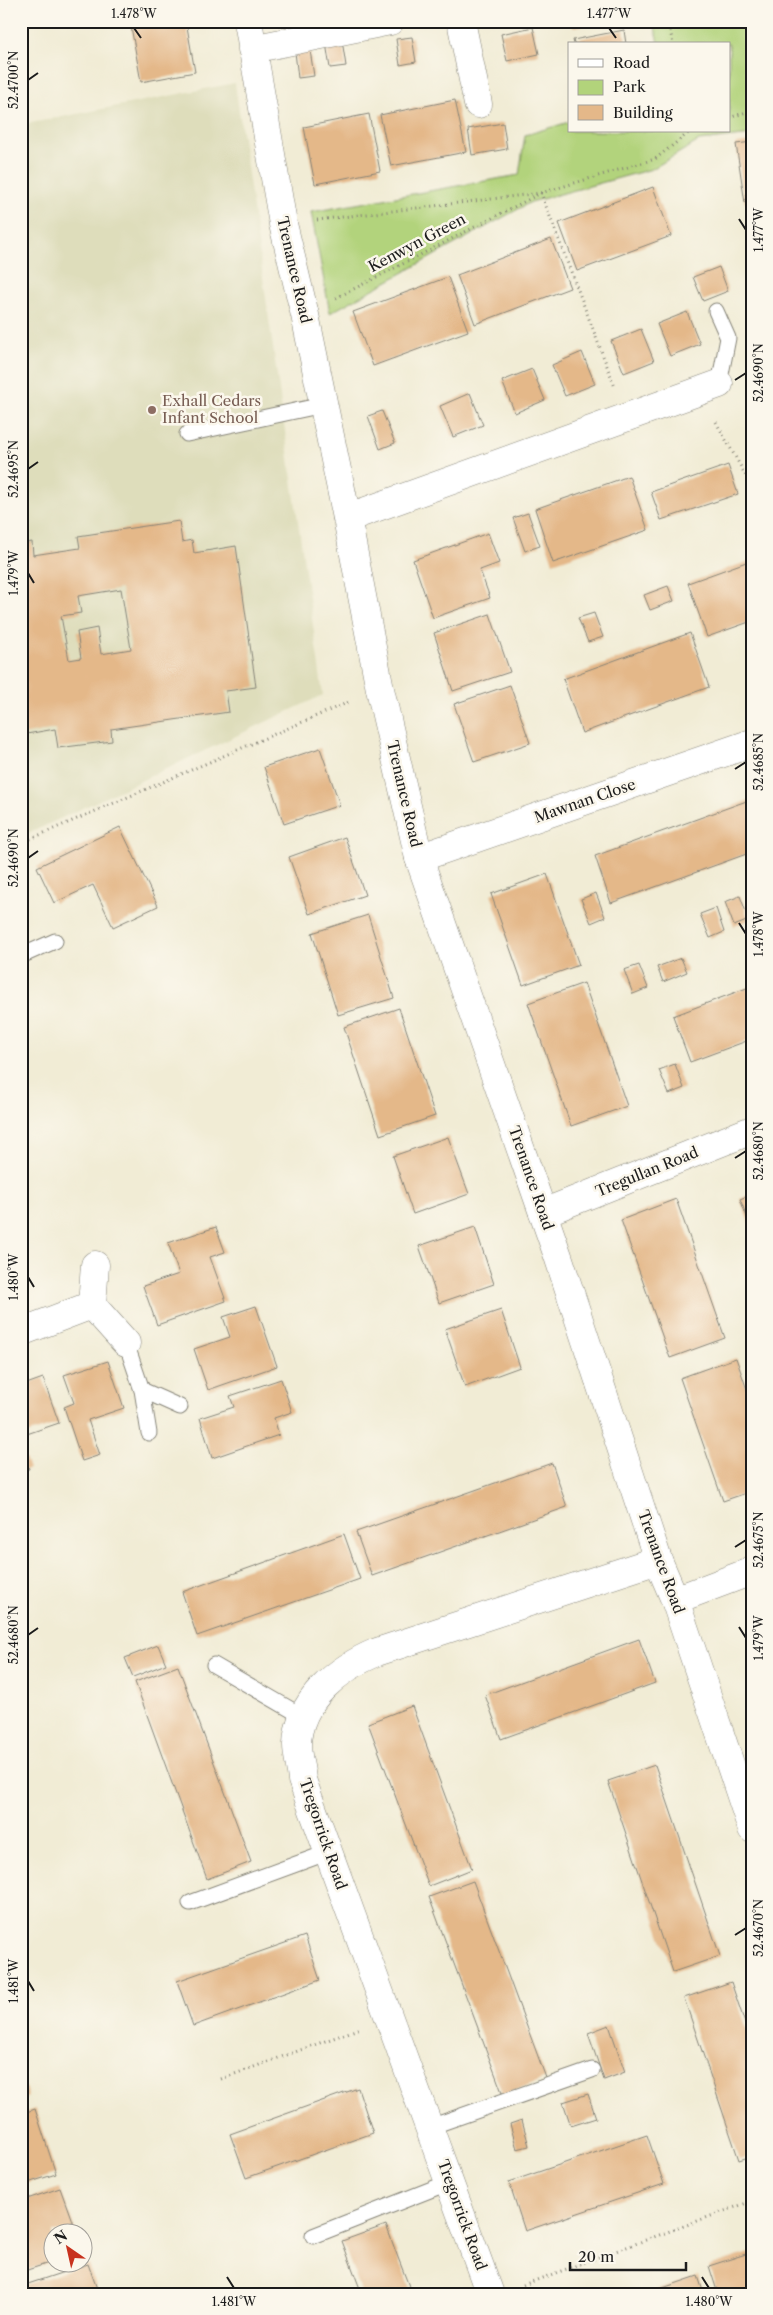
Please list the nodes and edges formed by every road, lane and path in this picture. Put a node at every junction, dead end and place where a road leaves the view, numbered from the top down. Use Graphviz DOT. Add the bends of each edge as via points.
graph roads {
  1 [pos="248,21"];
  2 [pos="390,21"];
  3 [pos="460,21"];
  4 [pos="668,21"];
  5 [pos="673,42"];
  6 [pos="252,49"];
  7 [pos="478,104"];
  8 [pos="752,110"];
  9 [pos="730,118"];
  10 [pos="690,132"];
  11 [pos="541,192"];
  12 [pos="283,224"];
  13 [pos="716,312"];
  14 [pos="305,315"];
  15 [pos="709,387"];
  16 [pos="323,406"];
  17 [pos="626,418"];
  18 [pos="187,434"];
  19 [pos="752,487"];
  20 [pos="347,518"];
  21 [pos="380,690"];
  22 [pos="752,743"];
  23 [pos="21,843"];
  24 [pos="419,858"];
  25 [pos="55,941"];
  26 [pos="21,956"];
  27 [pos="752,1130"];
  28 [pos="543,1213"];
  29 [pos="95,1265"];
  30 [pos="92,1305"];
  31 [pos="21,1332"];
  32 [pos="126,1343"];
  33 [pos="142,1390"];
  34 [pos="180,1407"];
  35 [pos="150,1433"];
  36 [pos="658,1560"];
  37 [pos="752,1571"];
  38 [pos="675,1600"];
  39 [pos="214,1665"];
  40 [pos="302,1716"];
  41 [pos="752,1829"];
  42 [pos="329,1852"];
  43 [pos="190,1903"];
  44 [pos="389,2018"];
  45 [pos="592,2070"];
  46 [pos="221,2080"];
  47 [pos="430,2127"];
  48 [pos="450,2182"];
  49 [pos="752,2201"];
  50 [pos="312,2236"];
  51 [pos="518,2287"];
  52 [pos="490,2294"];
  1 -- 6 [label="street, Trenance Road"];
  2 -- 6 [label="street"];
  3 -- 7 [label="street"];
  4 -- 5 [label="path"];
  6 -- 12 [label="street, Trenance Road"];
  8 -- 9 [label="path"];
  10 -- 11 [label="path, Kenwyn Green" via="655,160"];
  11 -- 12 [label="path, Kenwyn Green"];
  11 -- 14 [label="path, Kenwyn Green"];
  11 -- 17 [label="path"];
  12 -- 14 [label="street, Trenance Road"];
  13 -- 15 [label="lane" via="728,338"];
  14 -- 16 [label="street, Trenance Road"];
  15 -- 17 [label="street"];
  15 -- 19 [label="path"];
  16 -- 18 [label="lane"];
  16 -- 20 [label="street, Trenance Road"];
  17 -- 20 [label="street"];
  20 -- 21 [label="street, Trenance Road"];
  21 -- 23 [label="path"];
  21 -- 24 [label="street, Trenance Road"];
  22 -- 24 [label="street, Mawnan Close"];
  24 -- 28 [label="street, Trenance Road"];
  25 -- 26 [label="lane"];
  27 -- 28 [label="street, Tregullan Road"];
  28 -- 36 [label="street, Trenance Road"];
  29 -- 30 [label="street"];
  30 -- 31 [label="street"];
  30 -- 32 [label="street"];
  32 -- 33 [label="lane"];
  33 -- 34 [label="lane"];
  33 -- 35 [label="lane"];
  36 -- 38 [label="street, Trenance Road"];
  36 -- 40 [label="street, Tregorrick Road" via="377,1652 355,1662 320,1690"];
  37 -- 38 [label="street"];
  38 -- 41 [label="street, Trenance Road"];
  39 -- 40 [label="lane"];
  40 -- 42 [label="street, Tregorrick Road" via="297,1745 302,1780"];
  42 -- 43 [label="lane"];
  42 -- 44 [label="street, Tregorrick Road"];
  44 -- 46 [label="path"];
  44 -- 47 [label="street, Tregorrick Road"];
  45 -- 47 [label="lane"];
  47 -- 48 [label="street, Tregorrick Road"];
  48 -- 50 [label="lane"];
  48 -- 52 [label="street, Tregorrick Road"];
  49 -- 51 [label="path"];
}
